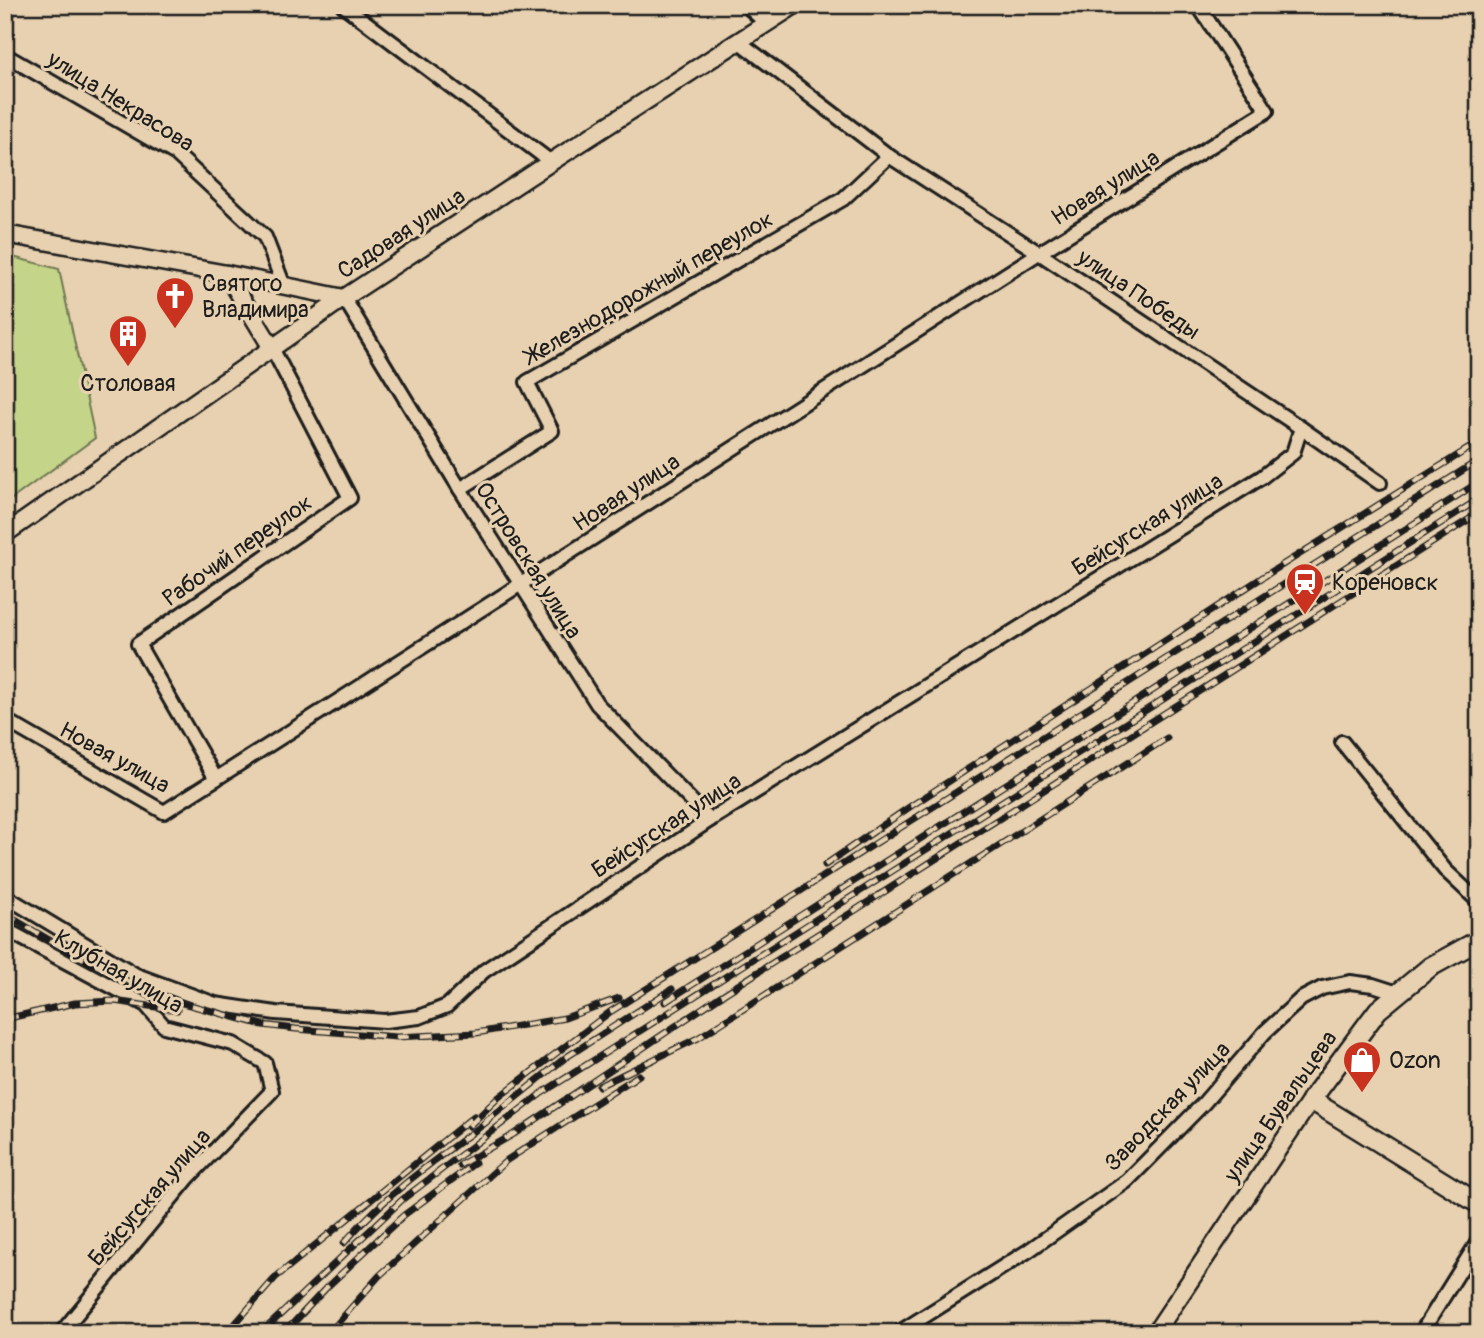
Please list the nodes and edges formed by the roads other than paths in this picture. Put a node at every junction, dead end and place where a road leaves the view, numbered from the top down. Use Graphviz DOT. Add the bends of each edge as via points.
graph roads {
  1 [pos="343,5"];
  2 [pos="746,5"];
  3 [pos="795,5"];
  4 [pos="1198,5"];
  5 [pos="767,24"];
  6 [pos="738,41"];
  7 [pos="5,55"];
  8 [pos="889,156"];
  9 [pos="551,162"];
  10 [pos="5,234"];
  11 [pos="1039,253"];
  12 [pos="228,274"];
  13 [pos="284,286"];
  14 [pos="344,298"];
  15 [pos="272,348"];
  16 [pos="1301,428"];
  17 [pos="1380,483"];
  18 [pos="460,489"];
  19 [pos="5,534"];
  20 [pos="520,585"];
  21 [pos="5,720"];
  22 [pos="1342,742"];
  23 [pos="216,779"];
  24 [pos="710,820"];
  25 [pos="5,896"];
  26 [pos="1479,902"];
  27 [pos="5,929"];
  28 [pos="1479,940"];
  29 [pos="1398,993"];
  30 [pos="272,1091"];
  31 [pos="1311,1100"];
  32 [pos="1479,1204"];
  33 [pos="1479,1240"];
  34 [pos="61,1333"];
  35 [pos="898,1333"];
  36 [pos="1155,1333"];
  37 [pos="1422,1333"];
  1 -- 9 [label="street"];
  2 -- 5 [label="street"];
  3 -- 5 [label="street, Садовая улица"];
  4 -- 11 [label="street, Новая улица" via="1267,111"];
  5 -- 6 [label="street, Садовая улица"];
  6 -- 8 [label="street, улица Победы"];
  6 -- 9 [label="street, Садовая улица"];
  7 -- 13 [label="street, улица Некрасова" via="176,154 265,237"];
  8 -- 11 [label="street, улица Победы"];
  8 -- 18 [label="street, Железнодорожный переулок" via="843,199 527,382 552,430"];
  9 -- 14 [label="street, Садовая улица"];
  10 -- 12 [label="street"];
  11 -- 16 [label="street, улица Победы"];
  11 -- 20 [label="street, Новая улица"];
  12 -- 13 [label="street"];
  12 -- 15 [label="street"];
  13 -- 14 [label="street"];
  14 -- 15 [label="street, Садовая улица"];
  14 -- 18 [label="street, Островская улица"];
  15 -- 19 [label="street, Садовая улица"];
  15 -- 23 [label="street, Рабочий переулок" via="350,498 138,644"];
  16 -- 17 [label="street, улица Победы"];
  16 -- 24 [label="street, Бейсугская улица" via="1293,453 1262,477"];
  18 -- 20 [label="street, Островская улица"];
  20 -- 23 [label="street, Новая улица"];
  20 -- 24 [label="street, Островская улица" via="597,704"];
  21 -- 23 [label="street, Новая улица" via="164,812"];
  22 -- 26 [label="street" via="1445,870"];
  24 -- 25 [label="street, Бейсугская улица" via="484,971 447,1006 419,1017 385,1021 215,1004 136,975"];
  27 -- 30 [label="street, Клубная улица" via="146,1005 164,1026 233,1044 265,1063"];
  28 -- 29 [label="main road, улица Бувальцева" via="1430,967"];
  29 -- 31 [label="main road, улица Бувальцева" via="1378,1010"];
  29 -- 35 [label="street, Заводская улица" via="1350,982 1322,988 1301,999 1128,1181"];
  30 -- 34 [label="street, Бейсугская улица" via="189,1177"];
  31 -- 32 [label="main road"];
  31 -- 36 [label="street, улица Бувальцева"];
  33 -- 37 [label="street"];
}
